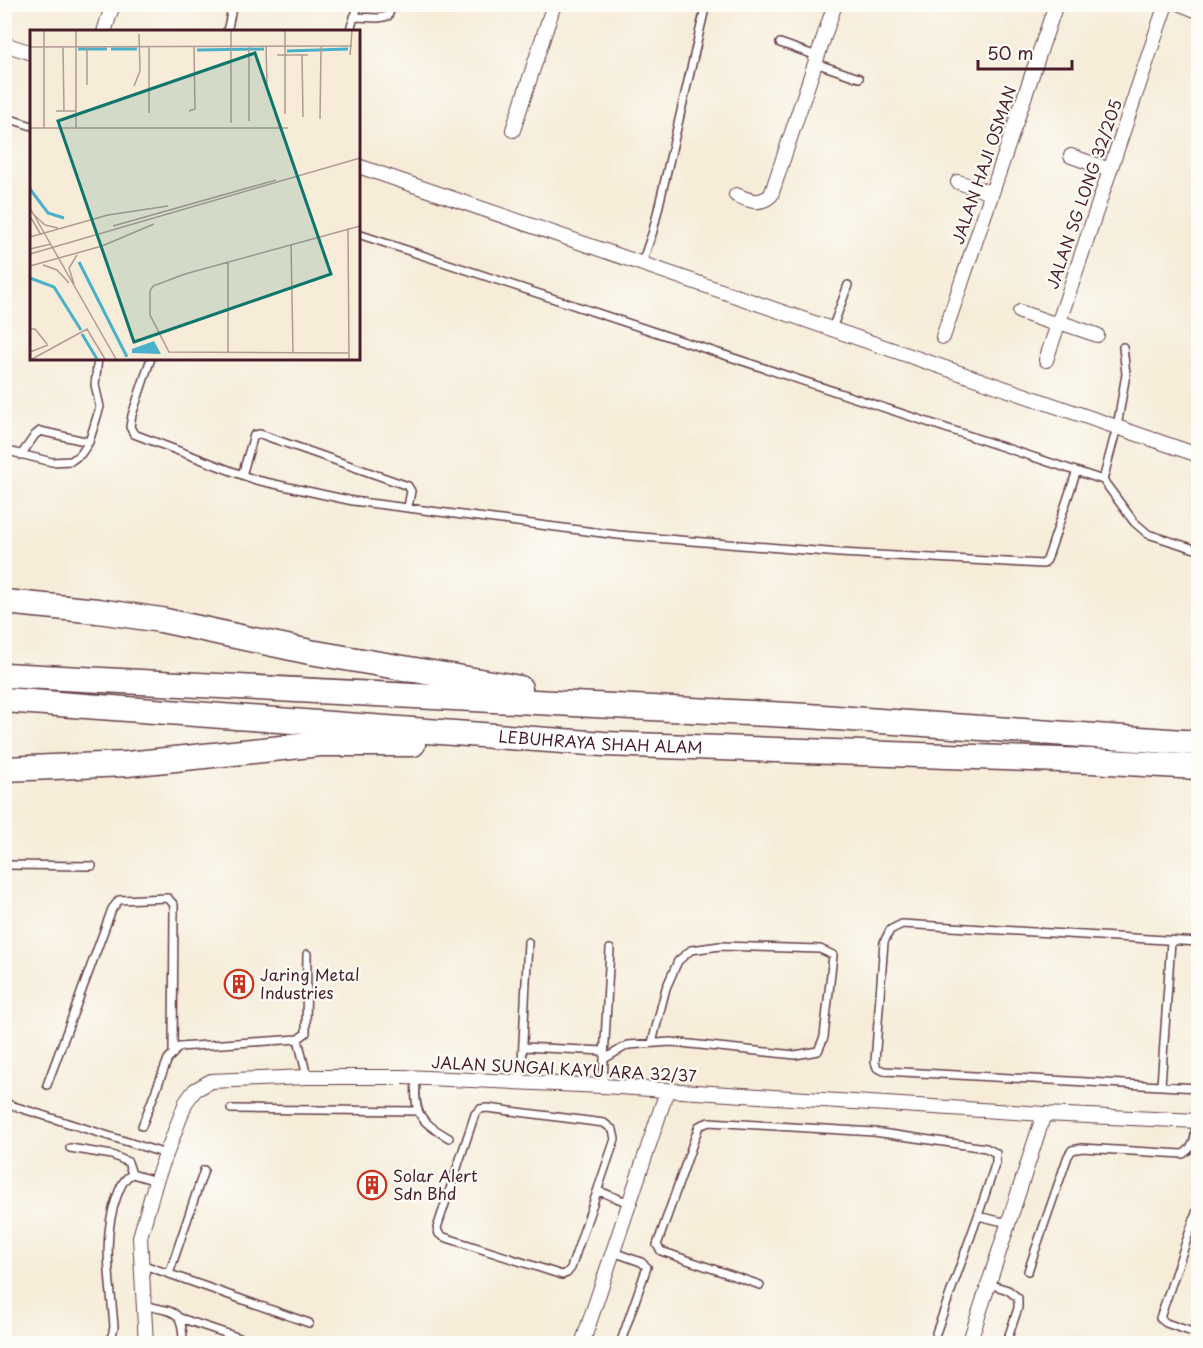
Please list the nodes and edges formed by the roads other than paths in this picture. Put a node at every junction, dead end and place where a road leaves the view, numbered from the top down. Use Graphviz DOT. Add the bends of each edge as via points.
graph roads {
  1 [pos="113,4"];
  2 [pos="233,4"];
  3 [pos="359,4"];
  4 [pos="393,4"];
  5 [pos="554,4"];
  6 [pos="706,4"];
  7 [pos="835,4"];
  8 [pos="1056,4"];
  9 [pos="1166,4"];
  10 [pos="1181,4"];
  11 [pos="1198,11"];
  12 [pos="354,17"];
  13 [pos="105,30"];
  14 [pos="227,30"];
  15 [pos="350,30"];
  16 [pos="780,43"];
  17 [pos="4,44"];
  18 [pos="30,52"];
  19 [pos="817,59"];
  20 [pos="859,78"];
  21 [pos="4,117"];
  22 [pos="30,125"];
  23 [pos="513,130"];
  24 [pos="1071,156"];
  25 [pos="360,167"];
  26 [pos="1110,170"];
  27 [pos="958,182"];
  28 [pos="991,193"];
  29 [pos="736,195"];
  30 [pos="360,235"];
  31 [pos="642,263"];
  32 [pos="848,285"];
  33 [pos="1020,312"];
  34 [pos="1058,324"];
  35 [pos="832,329"];
  36 [pos="1097,335"];
  37 [pos="943,337"];
  38 [pos="1124,347"];
  39 [pos="98,360"];
  40 [pos="150,360"];
  41 [pos="1046,360"];
  42 [pos="1117,427"];
  43 [pos="89,442"];
  44 [pos="4,450"];
  45 [pos="21,455"];
  46 [pos="1198,455"];
  47 [pos="1076,473"];
  48 [pos="242,475"];
  49 [pos="1103,480"];
  50 [pos="408,507"];
  51 [pos="1198,550"];
  52 [pos="4,602"];
  53 [pos="4,675"];
  54 [pos="4,700"];
  55 [pos="644,707"];
  56 [pos="1198,743"];
  57 [pos="604,744"];
  58 [pos="1198,767"];
  59 [pos="4,769"];
  60 [pos="4,865"];
  61 [pos="92,866"];
  62 [pos="1171,941"];
  63 [pos="528,942"];
  64 [pos="1198,942"];
  65 [pos="610,949"];
  66 [pos="307,954"];
  67 [pos="298,1039"];
  68 [pos="652,1043"];
  69 [pos="523,1047"];
  70 [pos="173,1054"];
  71 [pos="604,1055"];
  72 [pos="307,1077"];
  73 [pos="416,1078"];
  74 [pos="521,1082"];
  75 [pos="47,1085"];
  76 [pos="603,1086"];
  77 [pos="1161,1086"];
  78 [pos="1198,1088"];
  79 [pos="667,1091"];
  80 [pos="4,1103"];
  81 [pos="231,1108"];
  82 [pos="418,1111"];
  83 [pos="1044,1114"];
  84 [pos="1197,1121"];
  85 [pos="142,1126"];
  86 [pos="449,1138"];
  87 [pos="70,1148"];
  88 [pos="166,1154"];
  89 [pos="204,1170"];
  90 [pos="132,1174"];
  91 [pos="156,1181"];
  92 [pos="599,1191"];
  93 [pos="629,1203"];
  94 [pos="1198,1207"];
  95 [pos="978,1216"];
  96 [pos="1008,1223"];
  97 [pos="613,1252"];
  98 [pos="141,1264"];
  99 [pos="1028,1271"];
  100 [pos="168,1274"];
  101 [pos="989,1284"];
  102 [pos="760,1285"];
  103 [pos="142,1305"];
  104 [pos="180,1318"];
  105 [pos="309,1323"];
  106 [pos="936,1333"];
  107 [pos="1198,1334"];
  108 [pos="105,1344"];
  109 [pos="146,1344"];
  110 [pos="183,1344"];
  111 [pos="258,1344"];
  112 [pos="582,1344"];
  113 [pos="620,1344"];
  114 [pos="969,1344"];
  115 [pos="1006,1344"];
  1 -- 13 [label="street"];
  2 -- 14 [label="lane"];
  3 -- 12 [label="lane"];
  4 -- 12 [label="lane" via="388,16"];
  5 -- 23 [label="street"];
  6 -- 31 [label="lane" via="653,231"];
  7 -- 19 [label="street"];
  8 -- 28 [label="street, JALAN HAJI OSMAN"];
  9 -- 26 [label="street, JALAN SG LONG 32/205"];
  10 -- 11 [label="street"];
  12 -- 15 [label="lane"];
  16 -- 19 [label="lane"];
  17 -- 18 [label="street"];
  19 -- 20 [label="lane"];
  19 -- 29 [label="street" via="771,195 759,203"];
  21 -- 22 [label="lane"];
  24 -- 26 [label="street"];
  25 -- 31 [label="street"];
  26 -- 34 [label="street, JALAN SG LONG 32/205"];
  27 -- 28 [label="street"];
  28 -- 37 [label="street, JALAN HAJI OSMAN"];
  30 -- 47 [label="lane"];
  31 -- 35 [label="street"];
  32 -- 35 [label="lane"];
  33 -- 34 [label="street"];
  34 -- 36 [label="street"];
  34 -- 41 [label="street, JALAN SG LONG 32/205"];
  35 -- 42 [label="street"];
  38 -- 42 [label="lane" via="1126,374"];
  39 -- 43 [label="lane" via="94,385 100,407"];
  40 -- 48 [label="lane" via="132,415 130,427 134,434"];
  42 -- 46 [label="street"];
  42 -- 49 [label="lane"];
  43 -- 45 [label="lane" via="71,461 52,462"];
  43 -- 45 [label="lane" via="40,431"];
  44 -- 45 [label="lane"];
  47 -- 49 [label="lane"];
  47 -- 50 [label="lane" via="1047,560 1036,565 840,554 618,535"];
  48 -- 50 [label="lane" via="353,501"];
  48 -- 50 [label="lane" via="254,435 260,434 408,486"];
  49 -- 51 [label="lane" via="1134,522 1148,534"];
  52 -- 55 [label="highway" via="161,620 310,652"];
  53 -- 55 [label="highway"];
  54 -- 57 [label="highway, LEBUHRAYA SHAH ALAM"];
  55 -- 56 [label="highway"];
  57 -- 58 [label="highway, LEBUHRAYA SHAH ALAM"];
  57 -- 59 [label="highway" via="320,744 127,764"];
  60 -- 61 [label="lane"];
  62 -- 64 [label="lane"];
  62 -- 77 [label="lane"];
  62 -- 77 [label="lane" via="902,924 890,930 884,942 876,1051 877,1068 884,1071"];
  63 -- 69 [label="lane"];
  65 -- 71 [label="lane"];
  66 -- 67 [label="lane" via="306,1033"];
  67 -- 70 [label="lane" via="179,1047"];
  67 -- 72 [label="lane"];
  68 -- 68 [label="lane" via="795,1055 818,1051 825,1037 833,955 820,949 720,946 691,950 678,961 666,988"];
  68 -- 71 [label="lane" via="628,1045"];
  69 -- 71 [label="lane"];
  69 -- 74 [label="lane"];
  70 -- 75 [label="lane" via="174,905 168,898 119,900 112,909"];
  70 -- 85 [label="lane"];
  71 -- 76 [label="lane"];
  72 -- 73 [label="street, JALAN SUNGAI KAYU ARA 32/37"];
  72 -- 88 [label="street, JALAN SUNGAI KAYU ARA 32/37" via="211,1081 195,1090 186,1102"];
  73 -- 74 [label="street, JALAN SUNGAI KAYU ARA 32/37"];
  73 -- 82 [label="lane"];
  74 -- 76 [label="street, JALAN SUNGAI KAYU ARA 32/37"];
  76 -- 79 [label="street, JALAN SUNGAI KAYU ARA 32/37"];
  77 -- 78 [label="lane"];
  79 -- 83 [label="street, JALAN SUNGAI KAYU ARA 32/37"];
  79 -- 93 [label="street"];
  80 -- 88 [label="lane"];
  81 -- 82 [label="lane"];
  82 -- 86 [label="lane" via="427,1126"];
  83 -- 84 [label="street, JALAN SUNGAI KAYU ARA 32/37"];
  83 -- 96 [label="street"];
  84 -- 99 [label="lane" via="1194,1143 1182,1154 1072,1150"];
  87 -- 90 [label="lane" via="128,1161"];
  88 -- 91 [label="street, JALAN SUNGAI KAYU ARA 32/37"];
  89 -- 100 [label="lane"];
  90 -- 91 [label="lane"];
  90 -- 108 [label="lane" via="125,1178 111,1213 107,1241 114,1327"];
  91 -- 98 [label="street, JALAN SUNGAI KAYU ARA 32/37" via="140,1237"];
  92 -- 92 [label="lane" via="567,1274 444,1237 437,1228 475,1114 480,1109 604,1124 613,1130 615,1139"];
  92 -- 93 [label="lane"];
  93 -- 97 [label="street"];
  94 -- 107 [label="lane" via="1160,1318"];
  95 -- 96 [label="lane"];
  95 -- 102 [label="lane" via="996,1162 996,1153 986,1148 874,1132 709,1122 699,1126 657,1245 662,1251"];
  95 -- 106 [label="lane"];
  96 -- 101 [label="street"];
  97 -- 112 [label="street"];
  97 -- 113 [label="lane" via="647,1267"];
  98 -- 100 [label="lane"];
  98 -- 103 [label="street, JALAN SUNGAI KAYU ARA 32/37"];
  100 -- 105 [label="lane"];
  101 -- 114 [label="street"];
  101 -- 115 [label="lane" via="1018,1298"];
  103 -- 104 [label="lane"];
  103 -- 109 [label="street, JALAN SUNGAI KAYU ARA 32/37"];
  104 -- 110 [label="lane"];
  104 -- 111 [label="lane"];
}
